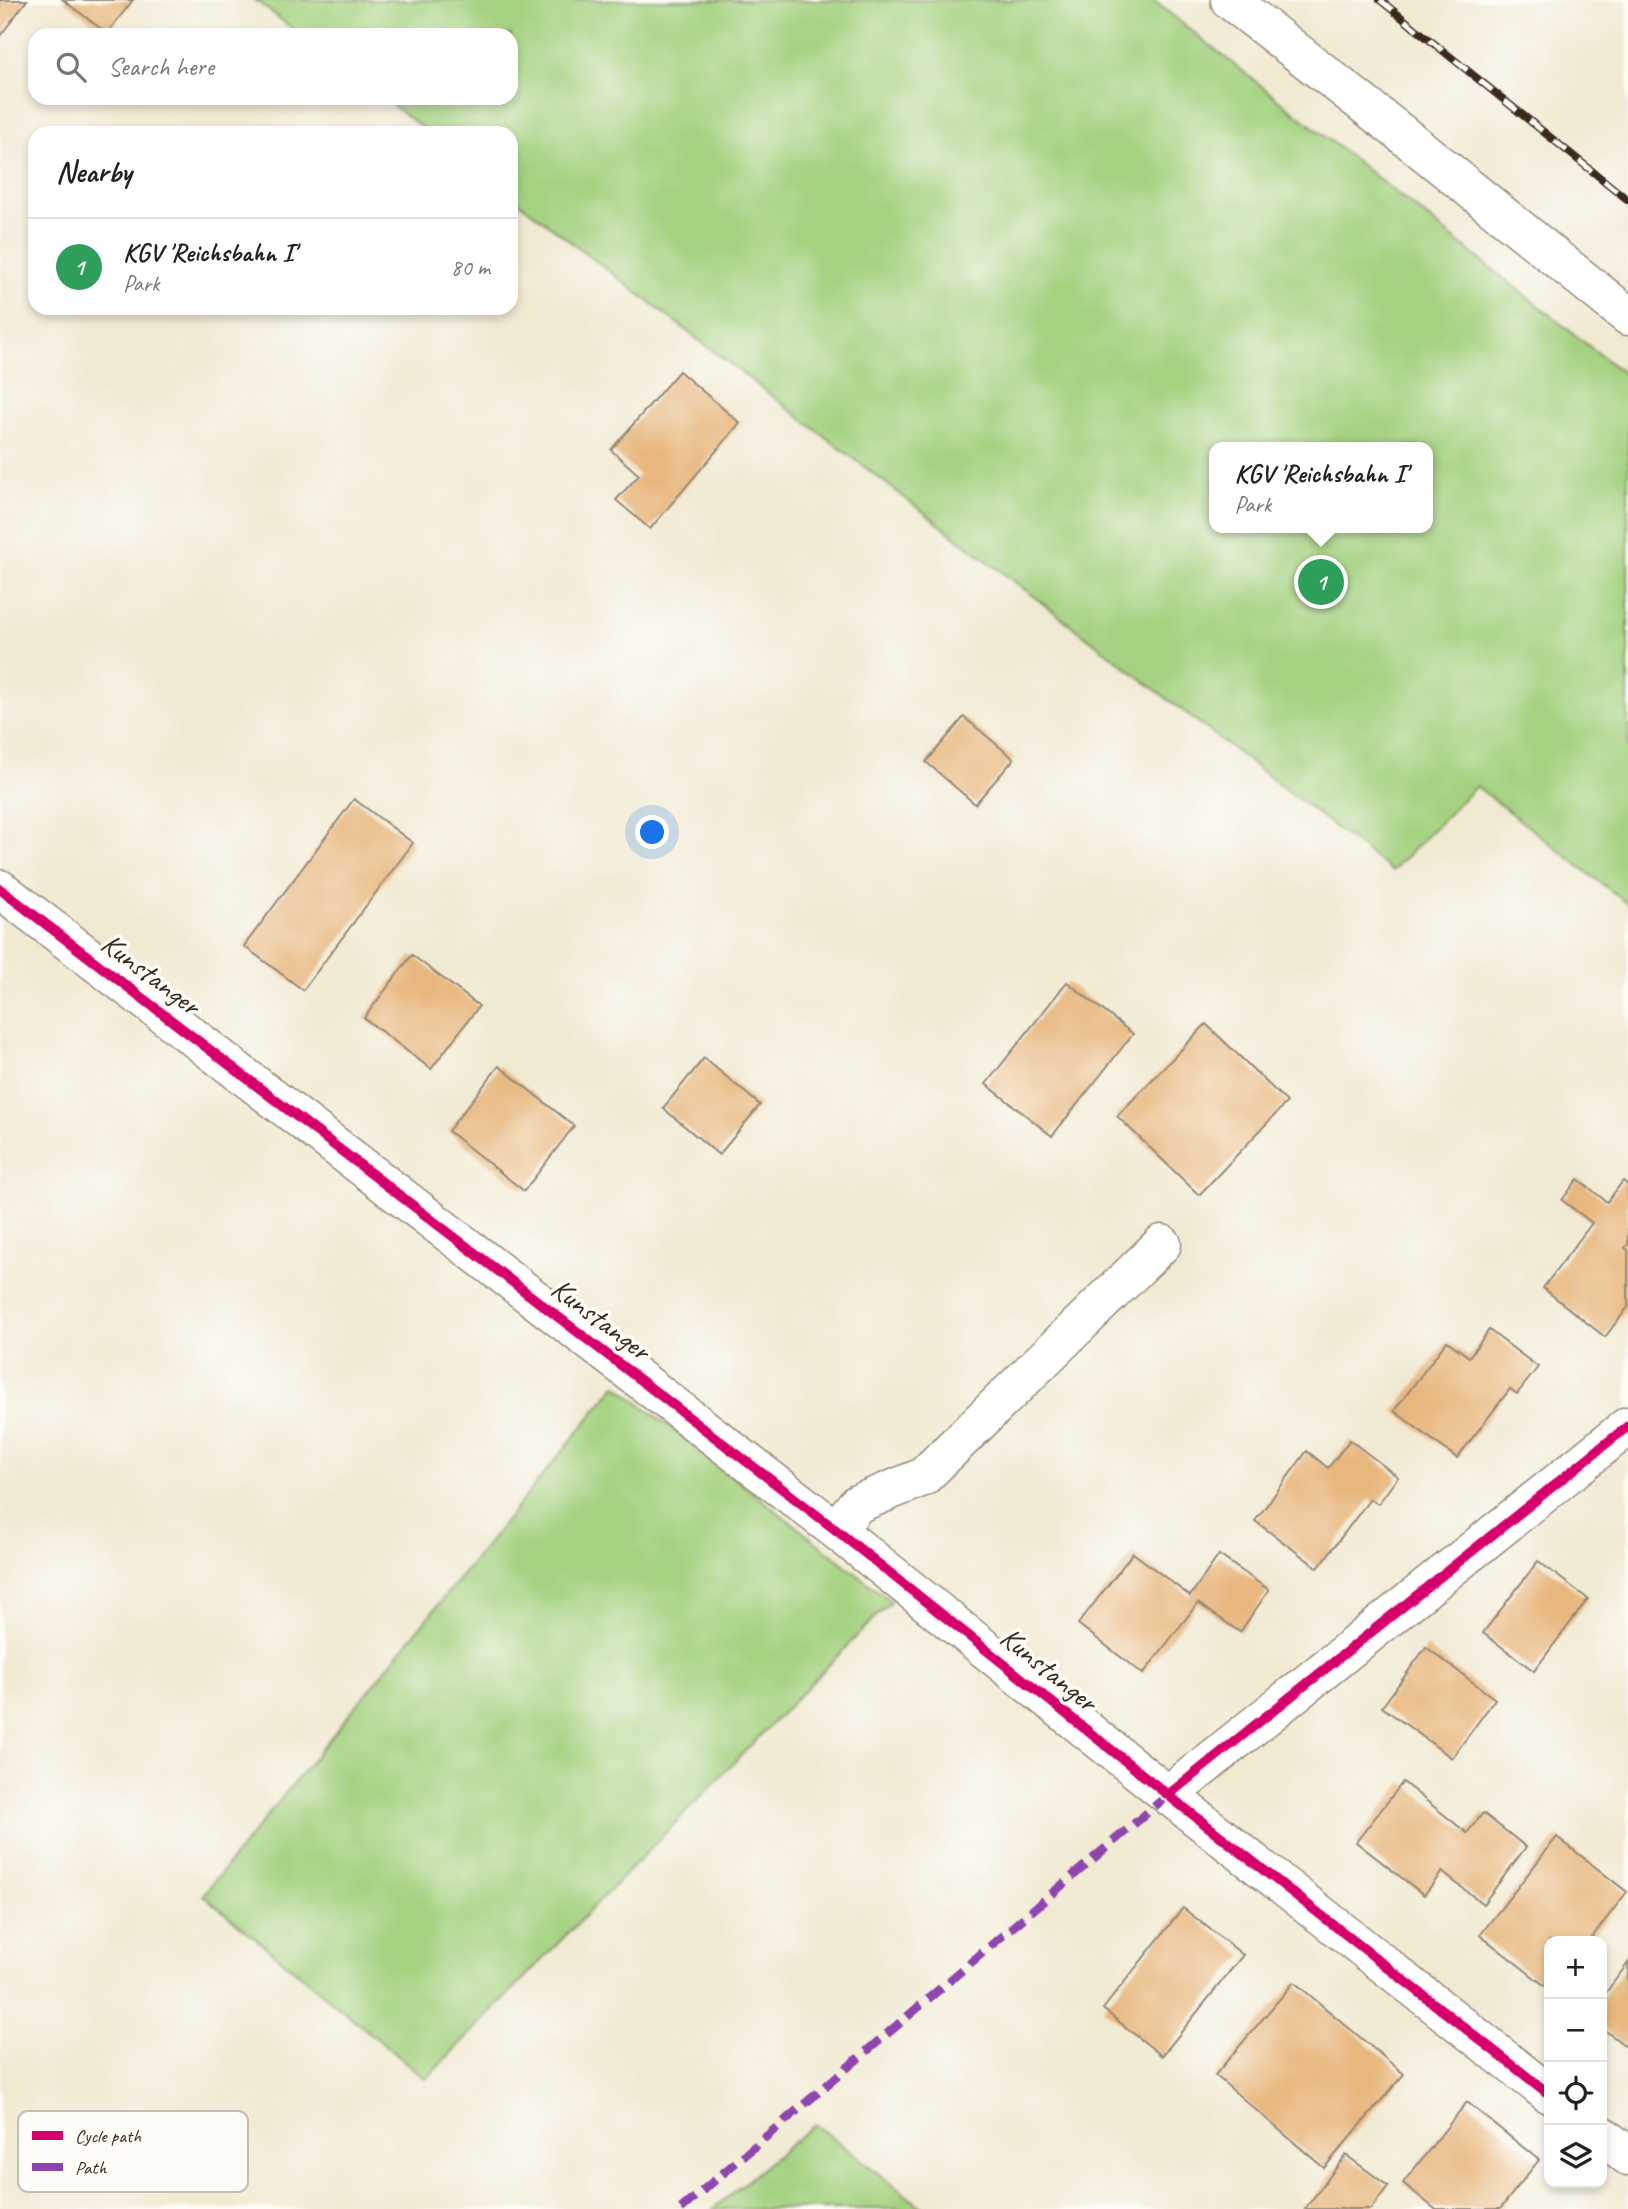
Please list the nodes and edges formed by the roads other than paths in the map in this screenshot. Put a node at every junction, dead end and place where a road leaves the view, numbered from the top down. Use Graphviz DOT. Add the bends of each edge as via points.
graph roads {
  1 [pos="1230,0"];
  2 [pos="1628,316"];
  3 [pos="0,889"];
  4 [pos="1162,1244"];
  5 [pos="1628,1426"];
  6 [pos="836,1530"];
  7 [pos="1168,1795"];
  8 [pos="1544,2090"];
  9 [pos="1607,2139"];
  10 [pos="1628,2156"];
  1 -- 2 [label="street"];
  3 -- 6 [label="street, Kunstanger"];
  4 -- 6 [label="street" via="923,1477 857,1504"];
  5 -- 7 [label="street"];
  6 -- 7 [label="street, Kunstanger"];
  7 -- 8 [label="street, Kunstanger"];
  9 -- 10 [label="street"];
}
